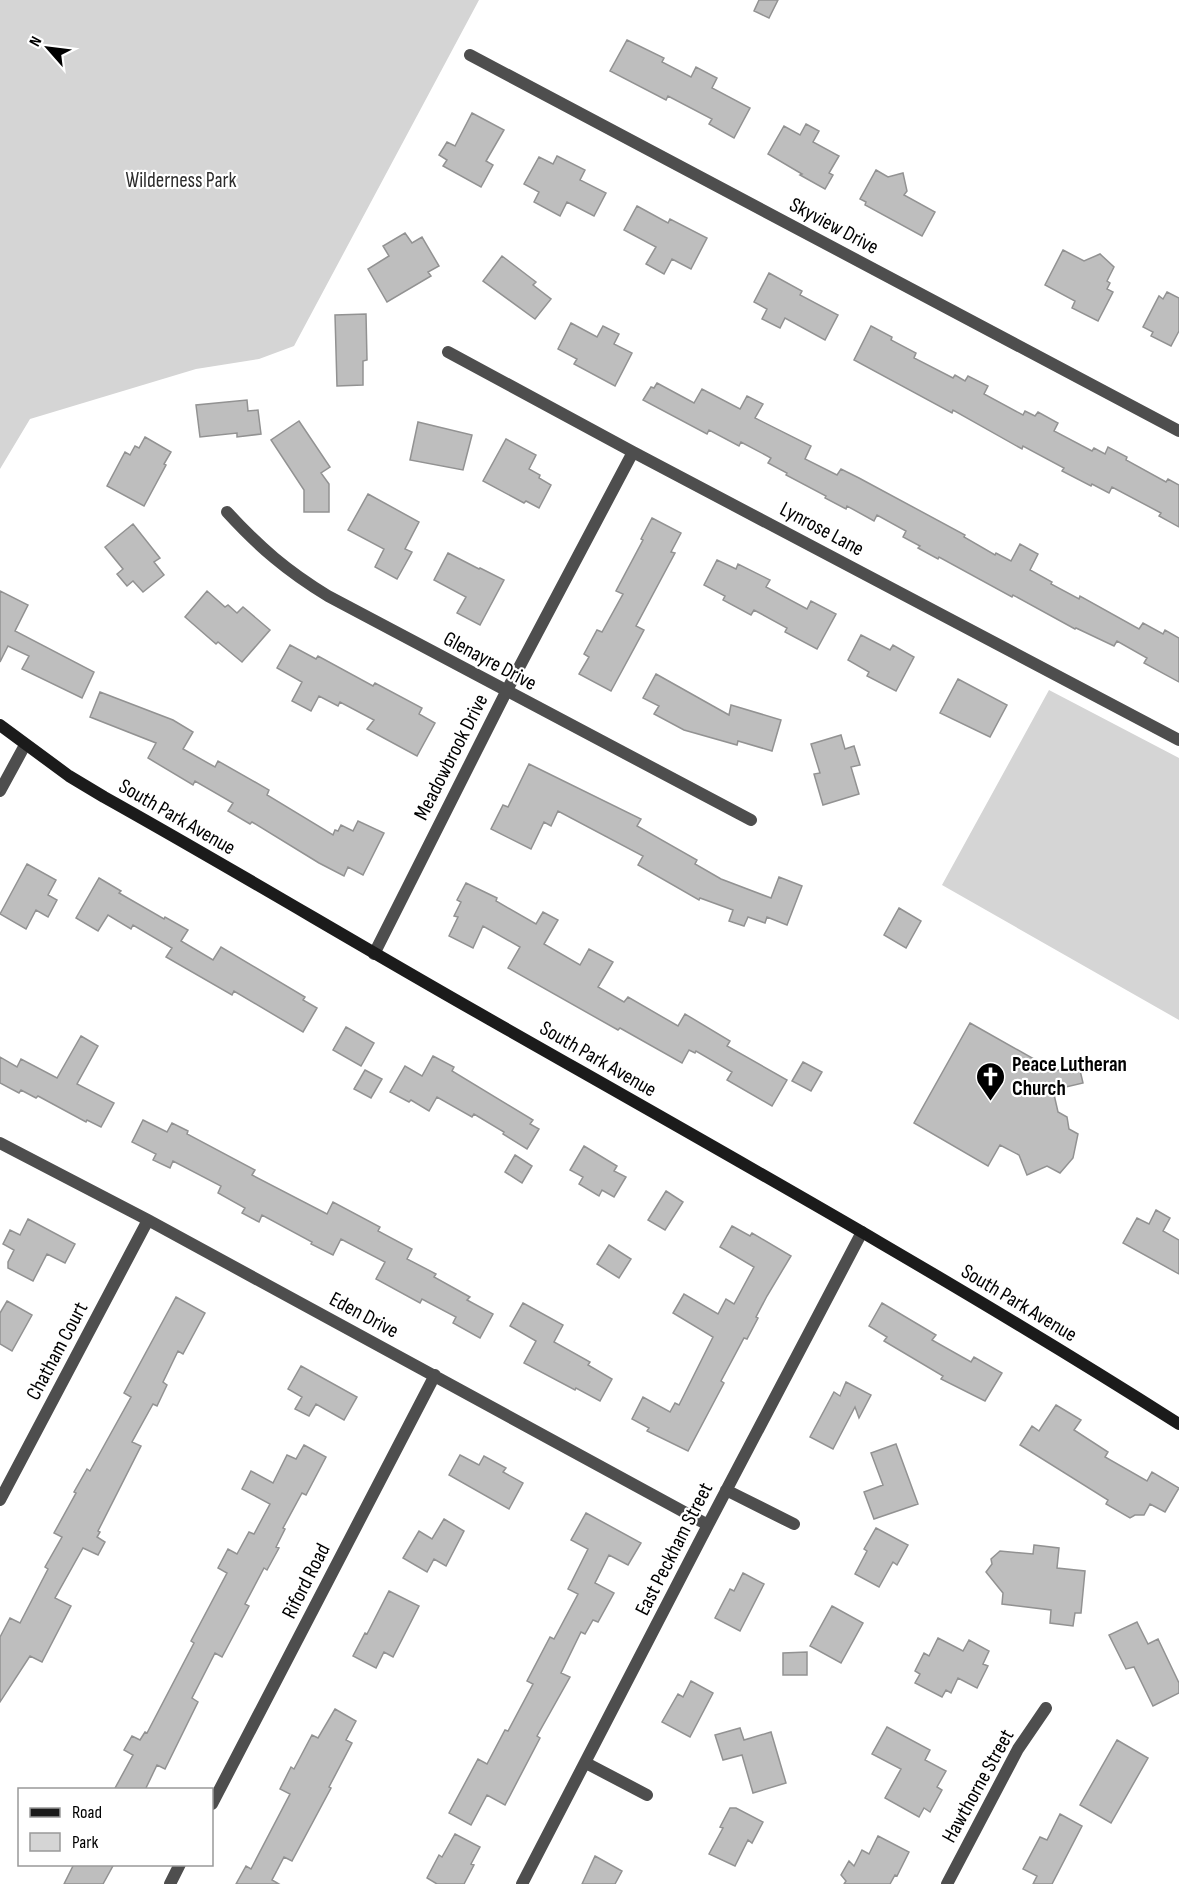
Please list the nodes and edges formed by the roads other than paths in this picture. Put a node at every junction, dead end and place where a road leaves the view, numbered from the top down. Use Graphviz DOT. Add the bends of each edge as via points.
graph roads {
  1 [pos="470,55"];
  2 [pos="448,352"];
  3 [pos="1179,431"];
  4 [pos="633,452"];
  5 [pos="227,512"];
  6 [pos="506,692"];
  7 [pos="0,725"];
  8 [pos="1179,740"];
  9 [pos="25,745"];
  10 [pos="0,791"];
  11 [pos="751,820"];
  12 [pos="374,954"];
  13 [pos="0,1143"];
  14 [pos="148,1220"];
  15 [pos="862,1232"];
  16 [pos="435,1376"];
  17 [pos="1179,1424"];
  18 [pos="726,1490"];
  19 [pos="0,1500"];
  20 [pos="794,1524"];
  21 [pos="708,1525"];
  22 [pos="1046,1708"];
  23 [pos="586,1763"];
  24 [pos="647,1795"];
  25 [pos="213,1802"];
  26 [pos="179,1866"];
  27 [pos="170,1884"];
  28 [pos="522,1884"];
  29 [pos="947,1884"];
  1 -- 3 [label="street, Skyview Drive"];
  2 -- 4 [label="street, Lynrose Lane"];
  4 -- 6 [label="street, Meadowbrook Drive"];
  4 -- 8 [label="street, Lynrose Lane"];
  5 -- 6 [label="street, Glenayre Drive" via="301,580"];
  6 -- 11 [label="street, Glenayre Drive"];
  6 -- 12 [label="street, Meadowbrook Drive"];
  7 -- 9 [label="main road, South Park Avenue"];
  9 -- 10 [label="street"];
  9 -- 12 [label="main road, South Park Avenue" via="104,797"];
  12 -- 15 [label="main road, South Park Avenue"];
  13 -- 14 [label="street, Eden Drive"];
  14 -- 16 [label="street, Eden Drive"];
  14 -- 19 [label="street, Chatham Court"];
  15 -- 17 [label="main road, South Park Avenue"];
  15 -- 18 [label="street, East Peckham Street"];
  16 -- 21 [label="street, Eden Drive"];
  16 -- 25 [label="street, Riford Road"];
  18 -- 20 [label="street"];
  18 -- 21 [label="street, East Peckham Street"];
  21 -- 23 [label="street, East Peckham Street"];
  22 -- 29 [label="street, Hawthorne Street" via="1018,1749"];
  23 -- 24 [label="street"];
  23 -- 28 [label="street, East Peckham Street"];
  26 -- 27 [label="street"];
}
